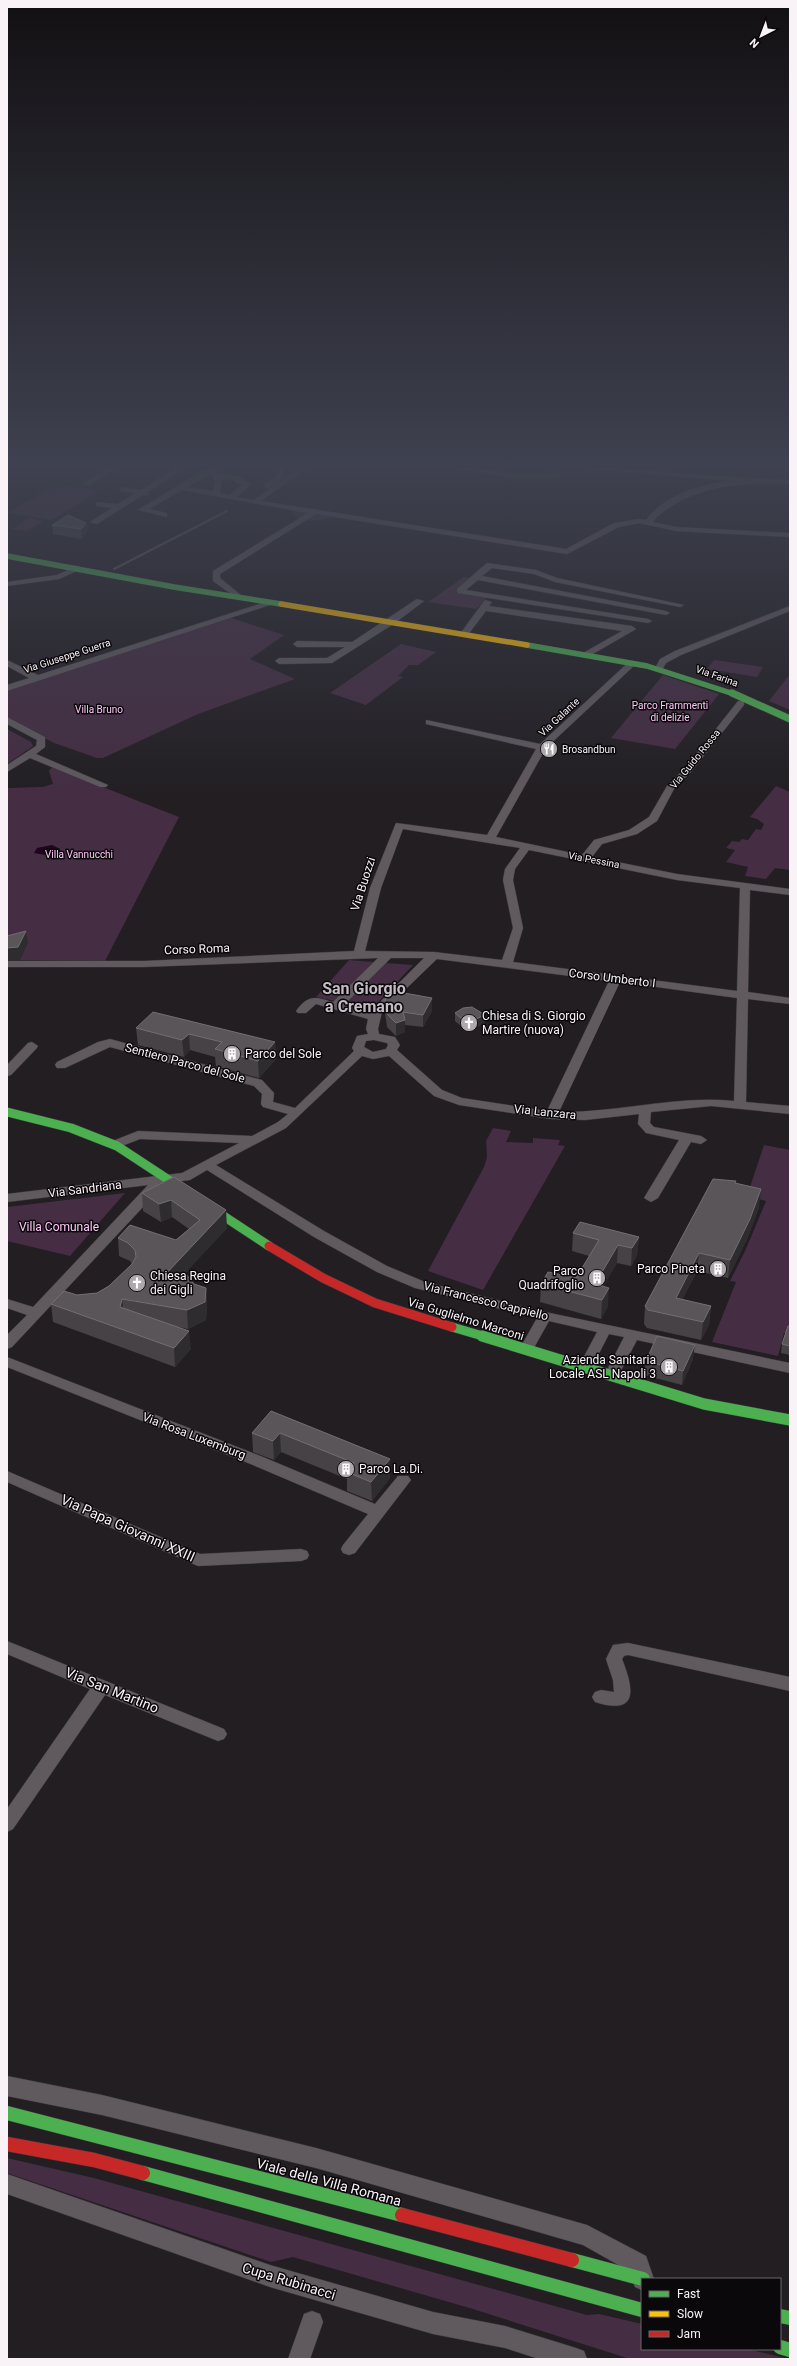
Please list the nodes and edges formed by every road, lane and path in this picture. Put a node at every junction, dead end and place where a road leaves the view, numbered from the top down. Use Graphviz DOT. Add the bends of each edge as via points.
graph roads {
  1 [pos="49,578"];
  2 [pos="134,578"];
  3 [pos="215,578"];
  4 [pos="473,578"];
  5 [pos="482,578"];
  6 [pos="551,578"];
  7 [pos="7,584"];
  8 [pos="493,596"];
  9 [pos="238,597"];
  10 [pos="420,601"];
  11 [pos="272,603"];
  12 [pos="483,608"];
  13 [pos="790,608"];
  14 [pos="666,613"];
  15 [pos="390,621"];
  16 [pos="648,621"];
  17 [pos="629,630"];
  18 [pos="464,634"];
  19 [pos="297,644"];
  20 [pos="355,645"];
  21 [pos="586,655"];
  22 [pos="279,661"];
  23 [pos="7,663"];
  24 [pos="633,663"];
  25 [pos="659,668"];
  26 [pos="36,678"];
  27 [pos="7,688"];
  28 [pos="740,703"];
  29 [pos="790,719"];
  30 [pos="7,720"];
  31 [pos="429,722"];
  32 [pos="542,747"];
  33 [pos="30,755"];
  34 [pos="7,769"];
  35 [pos="103,785"];
  36 [pos="400,824"];
  37 [pos="490,839"];
  38 [pos="610,839"];
  39 [pos="526,847"];
  40 [pos="585,858"];
  41 [pos="595,861"];
  42 [pos="745,886"];
  43 [pos="790,892"];
  44 [pos="359,954"];
  45 [pos="388,954"];
  46 [pos="434,955"];
  47 [pos="7,964"];
  48 [pos="507,964"];
  49 [pos="616,978"];
  50 [pos="743,995"];
  51 [pos="790,1001"];
  52 [pos="336,1006"];
  53 [pos="302,1011"];
  54 [pos="373,1017"];
  55 [pos="374,1036"];
  56 [pos="32,1046"];
  57 [pos="361,1051"];
  58 [pos="390,1051"];
  59 [pos="61,1065"];
  60 [pos="7,1072"];
  61 [pos="740,1104"];
  62 [pos="645,1110"];
  63 [pos="790,1110"];
  64 [pos="7,1112"];
  65 [pos="297,1113"];
  66 [pos="552,1115"];
  67 [pos="687,1137"];
  68 [pos="257,1140"];
  69 [pos="701,1140"];
  70 [pos="114,1145"];
  71 [pos="207,1166"];
  72 [pos="162,1179"];
  73 [pos="7,1198"];
  74 [pos="651,1198"];
  75 [pos="7,1303"];
  76 [pos="36,1313"];
  77 [pos="546,1316"];
  78 [pos="605,1329"];
  79 [pos="632,1335"];
  80 [pos="7,1344"];
  81 [pos="526,1350"];
  82 [pos="7,1362"];
  83 [pos="585,1368"];
  84 [pos="790,1368"];
  85 [pos="611,1376"];
  86 [pos="790,1420"];
  87 [pos="7,1476"];
  88 [pos="404,1480"];
  89 [pos="379,1512"];
  90 [pos="349,1549"];
  91 [pos="301,1555"];
  92 [pos="7,1647"];
  93 [pos="790,1684"];
  94 [pos="102,1685"];
  95 [pos="601,1696"];
  96 [pos="218,1734"];
  97 [pos="7,1824"];
  98 [pos="7,2086"];
  99 [pos="7,2114"];
  100 [pos="7,2144"];
  101 [pos="7,2184"];
  102 [pos="641,2278"];
  103 [pos="643,2278"];
  104 [pos="641,2310"];
  105 [pos="312,2322"];
  106 [pos="300,2359"];
  107 [pos="576,2359"];
  1 -- 7 [label="street"];
  2 -- 9 [label="street, Via Farina"];
  3 -- 9 [label="street"];
  4 -- 8 [label="street" via="460,591"];
  5 -- 14 [label="street"];
  6 -- 14 [label="street" via="681,605"];
  8 -- 12 [label="street"];
  8 -- 16 [label="street"];
  9 -- 11 [label="street, Via Farina"];
  10 -- 15 [label="street"];
  11 -- 15 [label="street, Via Farina"];
  11 -- 26 [label="street, Via Giuseppe Guerra"];
  12 -- 17 [label="street"];
  12 -- 18 [label="street"];
  13 -- 25 [label="street" via="678,652 663,660"];
  14 -- 16 [label="street"];
  15 -- 18 [label="street, Via Farina"];
  15 -- 20 [label="street"];
  16 -- 17 [label="street"];
  17 -- 21 [label="street"];
  18 -- 21 [label="street, Via Farina"];
  19 -- 20 [label="street"];
  20 -- 22 [label="street" via="329,661"];
  21 -- 24 [label="street, Via Farina"];
  23 -- 26 [label="street"];
  24 -- 25 [label="street, Via Farina"];
  24 -- 32 [label="street, Via Galante"];
  25 -- 29 [label="street, Via Farina" via="726,690"];
  26 -- 27 [label="street, Via Giuseppe Guerra"];
  28 -- 38 [label="street, Via Guido Rossa" via="688,770 670,788 653,819 633,832"];
  30 -- 33 [label="street" via="42,739 40,747"];
  31 -- 32 [label="street"];
  32 -- 37 [label="street, Via Galante"];
  33 -- 34 [label="street"];
  33 -- 35 [label="street"];
  36 -- 37 [label="street, Via Pessina"];
  36 -- 44 [label="street, Via Buozzi" via="365,922"];
  37 -- 39 [label="street, Via Pessina"];
  38 -- 40 [label="street, Via Guido Rossa" via="598,842"];
  38 -- 41 [label="street" via="610,843"];
  39 -- 40 [label="street, Via Pessina"];
  39 -- 48 [label="street" via="510,869 508,880 518,928"];
  40 -- 41 [label="street, Via Pessina"];
  41 -- 42 [label="street, Via Pessina" via="678,877"];
  42 -- 43 [label="street, Via Pessina"];
  42 -- 50 [label="street"];
  44 -- 45 [label="street, Corso Roma"];
  44 -- 47 [label="street, Corso Roma" via="152,964"];
  45 -- 46 [label="street, Corso Roma"];
  45 -- 52 [label="street"];
  46 -- 48 [label="street, Corso Umberto I"];
  46 -- 54 [label="street" via="376,1011"];
  48 -- 49 [label="street, Corso Umberto I"];
  49 -- 50 [label="street, Corso Umberto I"];
  49 -- 66 [label="street"];
  50 -- 51 [label="street, Corso Umberto I"];
  50 -- 61 [label="street"];
  52 -- 53 [label="street" via="314,1000"];
  52 -- 54 [label="street"];
  54 -- 55 [label="street"];
  55 -- 57 [label="street" via="361,1039 358,1048"];
  55 -- 58 [label="street" via="391,1040 394,1045"];
  56 -- 60 [label="street"];
  57 -- 58 [label="street" via="373,1055"];
  57 -- 65 [label="street, Via Sandriana"];
  58 -- 66 [label="street, Via Lanzara" via="438,1093 459,1101"];
  59 -- 65 [label="street, Sentiero Parco del Sole" via="102,1044 110,1043 258,1083 268,1093 267,1104"];
  61 -- 62 [label="street, Via Lanzara" via="711,1102"];
  61 -- 63 [label="street, Via Lanzara"];
  62 -- 66 [label="street, Via Lanzara" via="585,1116"];
  62 -- 67 [label="street" via="644,1124 650,1130"];
  64 -- 70 [label="street, Via Guglielmo Marconi" via="77,1129"];
  65 -- 68 [label="street, Via Sandriana"];
  67 -- 69 [label="street"];
  67 -- 74 [label="street"];
  68 -- 70 [label="street" via="138,1135"];
  68 -- 71 [label="street, Via Sandriana"];
  70 -- 72 [label="street, Via Guglielmo Marconi" via="133,1155"];
  71 -- 72 [label="street, Via Sandriana" via="177,1180"];
  71 -- 77 [label="street, Via Francesco Cappiello" via="382,1269 428,1288"];
  72 -- 73 [label="street, Via Sandriana"];
  72 -- 76 [label="street"];
  72 -- 81 [label="street, Via Guglielmo Marconi" via="332,1284 375,1303"];
  75 -- 76 [label="street"];
  76 -- 80 [label="street"];
  77 -- 78 [label="street, Via Francesco Cappiello"];
  77 -- 81 [label="street"];
  78 -- 79 [label="street, Via Francesco Cappiello"];
  78 -- 83 [label="street"];
  79 -- 84 [label="street, Via Francesco Cappiello"];
  79 -- 85 [label="street"];
  81 -- 83 [label="street, Via Guglielmo Marconi"];
  82 -- 89 [label="street, Via Rosa Luxemburg" via="258,1461"];
  83 -- 85 [label="street, Via Guglielmo Marconi"];
  85 -- 86 [label="street, Via Guglielmo Marconi" via="704,1404"];
  87 -- 91 [label="street, Via Papa Giovanni XXIII" via="198,1560"];
  88 -- 89 [label="street"];
  89 -- 90 [label="street"];
  92 -- 94 [label="street, Via San Martino"];
  93 -- 95 [label="street" via="628,1649 619,1650 614,1659 622,1680 623,1695 618,1699"];
  94 -- 96 [label="street, Via San Martino"];
  94 -- 97 [label="street"];
  98 -- 103 [label="street" via="102,2105 293,2152 522,2216 587,2236 638,2264"];
  99 -- 102 [label="street, Viale della Villa Romana" via="25,2116"];
  100 -- 104 [label="street" via="94,2160"];
  101 -- 107 [label="street, Cupa Rubinacci" via="270,2276 433,2323 505,2337"];
  105 -- 106 [label="street"];
}
